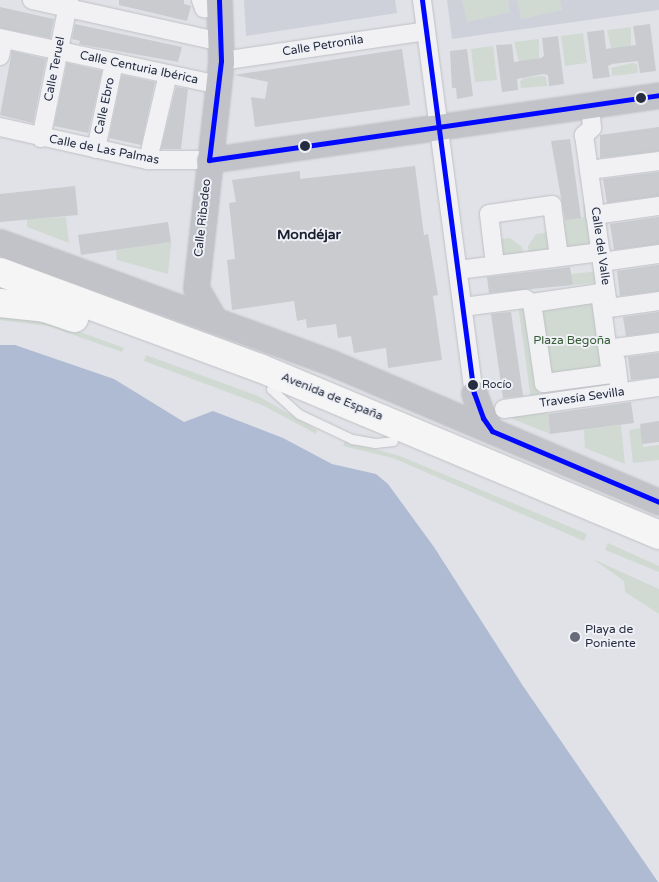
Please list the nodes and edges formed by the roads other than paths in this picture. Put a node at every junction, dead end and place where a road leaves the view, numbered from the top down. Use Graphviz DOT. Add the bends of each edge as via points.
graph roads {
  1 [pos="32,0"];
  2 [pos="422,0"];
  3 [pos="213,3"];
  4 [pos="68,4"];
  5 [pos="426,30"];
  6 [pos="2,39"];
  7 [pos="59,51"];
  8 [pos="0,56"];
  9 [pos="114,63"];
  10 [pos="220,63"];
  11 [pos="168,74"];
  12 [pos="659,95"];
  13 [pos="590,105"];
  14 [pos="437,125"];
  15 [pos="0,127"];
  16 [pos="41,138"];
  17 [pos="96,149"];
  18 [pos="148,160"];
  19 [pos="209,160"];
  20 [pos="659,160"];
  21 [pos="589,170"];
  22 [pos="659,206"];
  23 [pos="595,216"];
  24 [pos="0,242"];
  25 [pos="659,254"];
  26 [pos="559,257"];
  27 [pos="601,257"];
  28 [pos="495,265"];
  29 [pos="458,270"];
  30 [pos="0,272"];
  31 [pos="196,288"];
  32 [pos="605,296"];
  33 [pos="659,301"];
  34 [pos="171,302"];
  35 [pos="0,303"];
  36 [pos="532,303"];
  37 [pos="463,306"];
  38 [pos="214,319"];
  39 [pos="659,342"];
  40 [pos="614,348"];
  41 [pos="617,381"];
  42 [pos="544,384"];
  43 [pos="659,387"];
  44 [pos="474,393"];
  45 [pos="543,403"];
  46 [pos="504,409"];
  47 [pos="447,411"];
  48 [pos="492,431"];
  49 [pos="659,502"];
  50 [pos="659,535"];
  51 [pos="659,554"];
  1 -- 4 [label="street"];
  2 -- 5 [label="street"];
  3 -- 10 [label="street, Calle Ribadeo"];
  4 -- 7 [label="street, Calle Teruel"];
  4 -- 10 [label="street"];
  5 -- 10 [label="street, Calle Petronila"];
  5 -- 14 [label="street"];
  6 -- 7 [label="street, Calle Centuria Ibérica"];
  6 -- 8 [label="street"];
  7 -- 9 [label="street, Calle Centuria Ibérica"];
  7 -- 16 [label="street, Calle Teruel"];
  9 -- 11 [label="street, Calle Centuria Ibérica"];
  9 -- 17 [label="street, Calle Ebro"];
  10 -- 11 [label="street, Calle Centuria Ibérica"];
  10 -- 19 [label="street, Calle Ribadeo"];
  11 -- 18 [label="street"];
  12 -- 13 [label="street"];
  13 -- 14 [label="street"];
  13 -- 21 [label="street, Calle del Valle" via="592,128 584,135"];
  14 -- 19 [label="street"];
  14 -- 29 [label="street"];
  15 -- 16 [label="street, Calle de Las Palmas"];
  16 -- 17 [label="street, Calle de Las Palmas"];
  17 -- 18 [label="street, Calle de Las Palmas"];
  18 -- 19 [label="street, Calle de Las Palmas"];
  19 -- 31 [label="street, Calle Ribadeo"];
  20 -- 21 [label="street"];
  21 -- 23 [label="street, Calle del Valle"];
  22 -- 23 [label="street"];
  23 -- 27 [label="street, Calle del Valle"];
  24 -- 34 [label="street"];
  25 -- 27 [label="street"];
  26 -- 27 [label="street"];
  26 -- 28 [label="street"];
  26 -- 28 [label="street" via="552,205 489,214"];
  27 -- 32 [label="street, Calle del Valle"];
  28 -- 29 [label="street"];
  29 -- 37 [label="street"];
  30 -- 50 [label="highway, Avenida de España" via="260,368"];
  31 -- 34 [label="street"];
  31 -- 38 [label="street"];
  32 -- 33 [label="street"];
  32 -- 36 [label="street"];
  32 -- 40 [label="street, Calle del Valle"];
  32 -- 41 [label="street"];
  34 -- 38 [label="street"];
  35 -- 51 [label="highway, Avenida de España" via="45,308 271,389"];
  36 -- 37 [label="street" via="526,299"];
  36 -- 42 [label="street"];
  37 -- 44 [label="street"];
  38 -- 47 [label="street"];
  39 -- 40 [label="street"];
  40 -- 41 [label="street, Calle del Valle"];
  41 -- 42 [label="street"];
  41 -- 43 [label="street, Travesía Sevilla"];
  41 -- 45 [label="street, Travesía Sevilla"];
  42 -- 45 [label="street"];
  44 -- 47 [label="street" via="463,408"];
  44 -- 48 [label="street" via="482,418"];
  45 -- 46 [label="street, Travesía Sevilla"];
  47 -- 48 [label="street"];
  48 -- 49 [label="street"];
}
